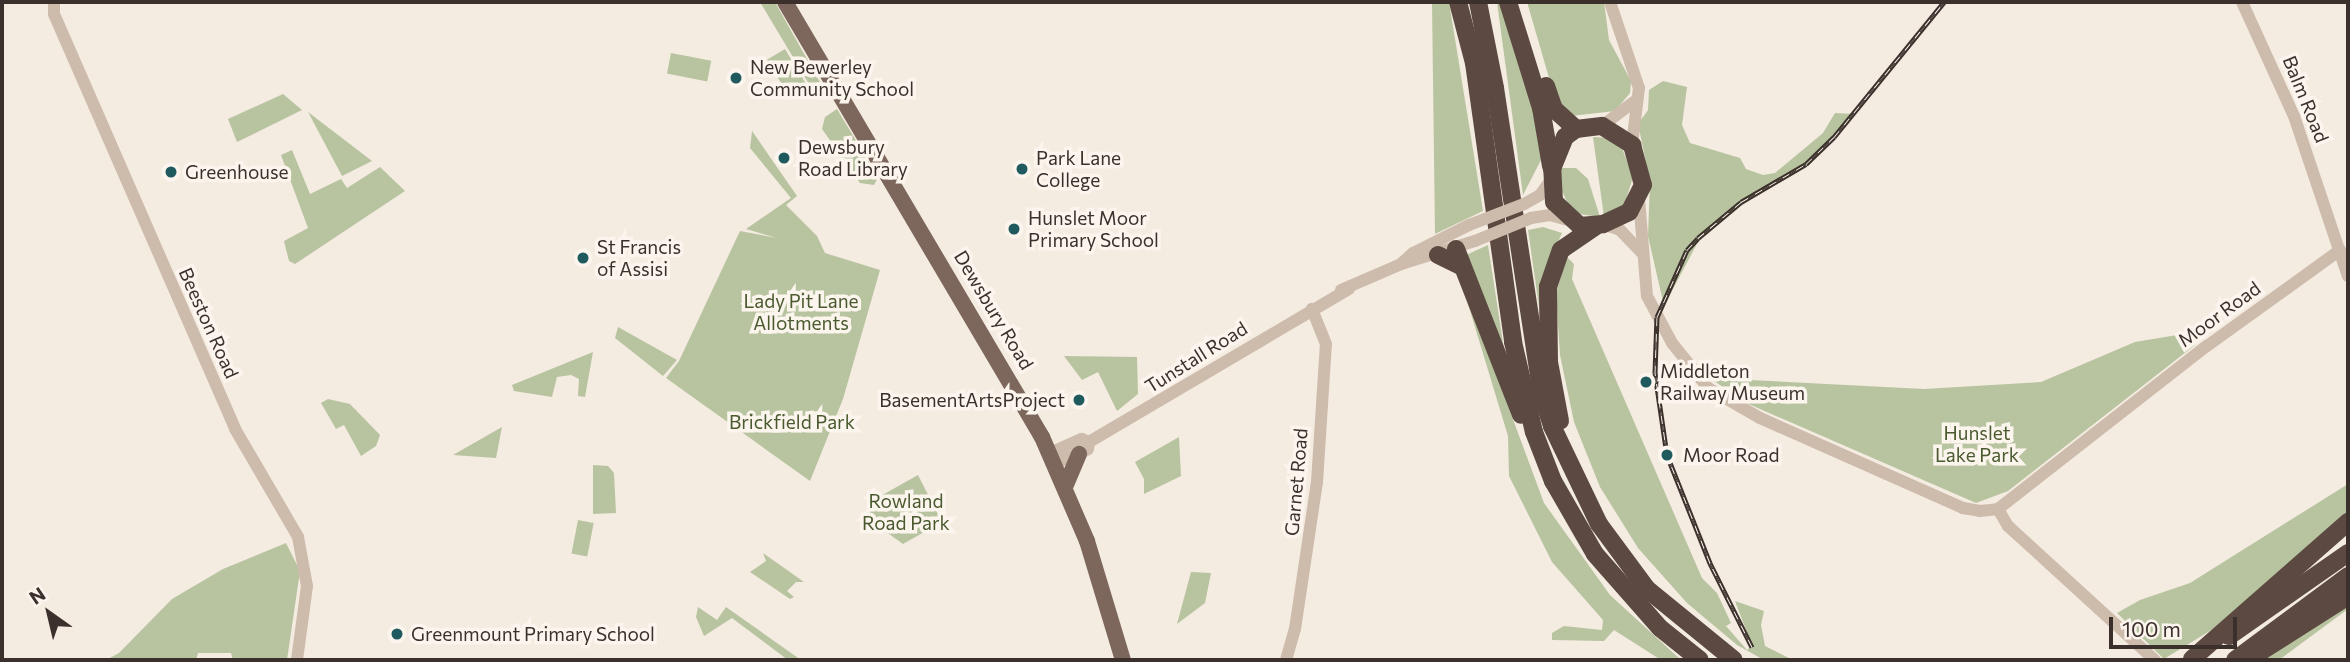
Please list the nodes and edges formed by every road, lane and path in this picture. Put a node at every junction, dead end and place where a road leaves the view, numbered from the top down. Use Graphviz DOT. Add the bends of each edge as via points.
graph roads {
  1 [pos="54,2"];
  2 [pos="785,2"];
  3 [pos="1458,2"];
  4 [pos="1478,2"];
  5 [pos="1485,2"];
  6 [pos="1508,2"];
  7 [pos="1521,2"];
  8 [pos="1610,2"];
  9 [pos="2242,2"];
  10 [pos="1637,99"];
  11 [pos="1602,126"];
  12 [pos="1576,130"];
  13 [pos="1632,145"];
  14 [pos="1551,175"];
  15 [pos="1509,180"];
  16 [pos="1639,199"];
  17 [pos="1572,221"];
  18 [pos="1600,225"];
  19 [pos="1458,248"];
  20 [pos="1642,253"];
  21 [pos="2343,253"];
  22 [pos="1438,255"];
  23 [pos="1401,264"];
  24 [pos="2348,276"];
  25 [pos="1318,306"];
  26 [pos="1084,448"];
  27 [pos="1053,458"];
  28 [pos="1566,458"];
  29 [pos="1553,481"];
  30 [pos="1065,487"];
  31 [pos="1997,509"];
  32 [pos="2348,522"];
  33 [pos="2348,553"];
  34 [pos="2348,576"];
  35 [pos="2348,596"];
  36 [pos="297,660"];
  37 [pos="1123,660"];
  38 [pos="1286,660"];
  39 [pos="1700,660"];
  40 [pos="1734,660"];
  41 [pos="2155,660"];
  42 [pos="2192,660"];
  43 [pos="2235,660"];
  44 [pos="2245,660"];
  1 -- 36 [label="street, Beeston Road" via="54,14 235,429 298,537 307,586"];
  2 -- 27 [label="main road, Dewsbury Road"];
  3 -- 29 [label="highway" via="1474,63 1523,396"];
  4 -- 15 [label="highway"];
  5 -- 15 [label="highway"];
  6 -- 14 [label="highway" via="1541,108"];
  7 -- 12 [label="highway" via="1554,109"];
  8 -- 10 [label="street" via="1637,79"];
  9 -- 21 [label="street, Balm Road" via="2294,116"];
  10 -- 11 [label="street"];
  10 -- 13 [label="street"];
  11 -- 12 [label="highway"];
  11 -- 13 [label="highway"];
  12 -- 14 [label="highway" via="1557,149"];
  13 -- 16 [label="highway" via="1642,173"];
  14 -- 17 [label="highway" via="1555,202"];
  14 -- 19 [label="street, Tunstall Road, bridge" via="1540,195 1469,225"];
  15 -- 28 [label="highway" via="1542,395"];
  16 -- 18 [label="highway" via="1629,212"];
  16 -- 20 [label="street"];
  17 -- 18 [label="highway"];
  17 -- 19 [label="street, Tunstall Road, bridge" via="1550,215 1531,218"];
  18 -- 20 [label="street" via="1620,230"];
  18 -- 28 [label="highway" via="1561,250 1548,287 1549,362"];
  19 -- 22 [label="highway"];
  19 -- 23 [label="street, Tunstall Road" via="1413,253"];
  19 -- 29 [label="highway" via="1506,383"];
  20 -- 31 [label="street" via="1647,296 1663,328 1689,368 1720,397 1962,508"];
  21 -- 24 [label="street, Balm Road"];
  21 -- 31 [label="street, Moor Road" via="2207,346"];
  22 -- 23 [label="street, Tunstall Road"];
  23 -- 25 [label="street, Tunstall Road" via="1334,293"];
  25 -- 26 [label="street, Tunstall Road"];
  25 -- 38 [label="street, Garnet Road" via="1326,344 1318,468 1310,543"];
  26 -- 27 [label="street, Tunstall Road" via="1082,439"];
  26 -- 30 [label="main road"];
  27 -- 30 [label="main road, Dewsbury Road"];
  28 -- 40 [label="highway" via="1599,524 1647,589"];
  29 -- 39 [label="highway" via="1595,554 1660,628"];
  30 -- 37 [label="main road, Dewsbury Road" via="1099,575"];
  31 -- 41 [label="street" via="2008,526"];
  32 -- 42 [label="highway"];
  33 -- 42 [label="highway"];
  34 -- 43 [label="highway"];
  35 -- 44 [label="highway" via="2289,637"];
}
